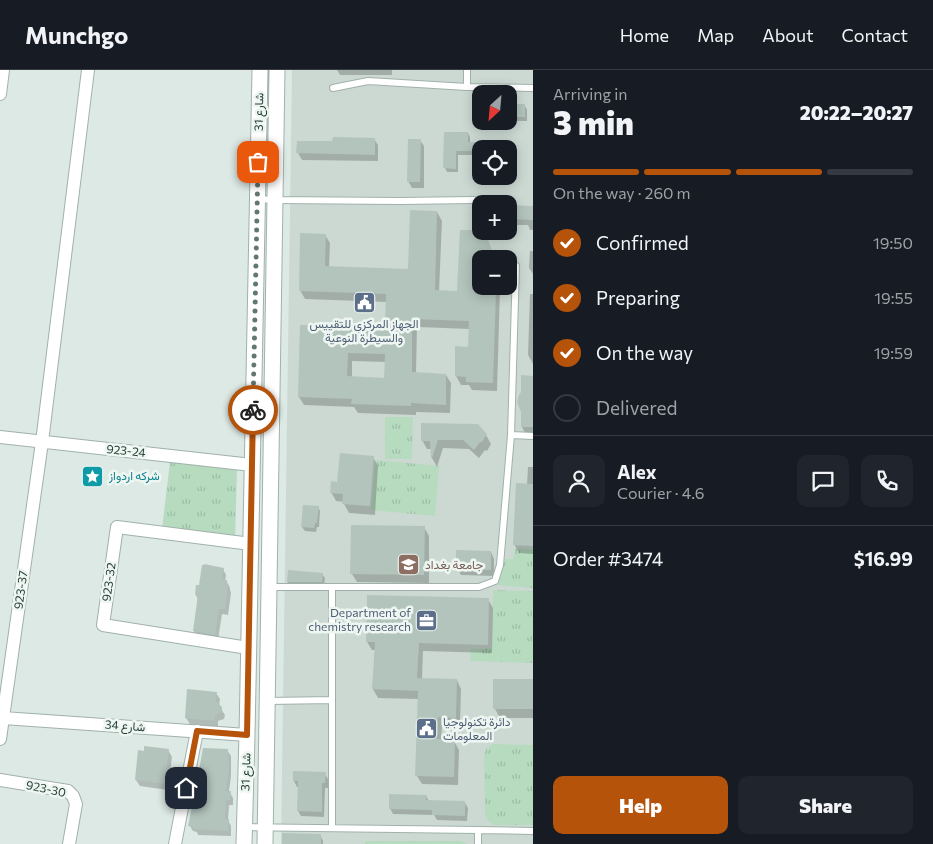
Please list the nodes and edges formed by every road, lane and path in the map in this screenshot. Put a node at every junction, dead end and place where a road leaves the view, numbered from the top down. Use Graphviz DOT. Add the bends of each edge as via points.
graph roads {
  1 [pos="3,70"];
  2 [pos="88,70"];
  3 [pos="260,70"];
  4 [pos="277,70"];
  5 [pos="467,70"];
  6 [pos="467,87"];
  7 [pos="333,88"];
  8 [pos="533,88"];
  9 [pos="0,94"];
  10 [pos="257,199"];
  11 [pos="275,200"];
  12 [pos="472,200"];
  13 [pos="515,295"];
  14 [pos="511,436"];
  15 [pos="533,436"];
  16 [pos="0,437"];
  17 [pos="42,442"];
  18 [pos="252,465"];
  19 [pos="251,544"];
  20 [pos="269,587"];
  21 [pos="332,587"];
  22 [pos="248,648"];
  23 [pos="332,700"];
  24 [pos="267,701"];
  25 [pos="3,718"];
  26 [pos="197,731"];
  27 [pos="247,735"];
  28 [pos="0,739"];
  29 [pos="0,780"];
  30 [pos="244,827"];
  31 [pos="265,827"];
  32 [pos="332,828"];
  33 [pos="478,830"];
  34 [pos="533,831"];
  35 [pos="69,844"];
  36 [pos="174,844"];
  37 [pos="244,844"];
  38 [pos="265,844"];
  39 [pos="478,844"];
  1 -- 9 [label="street"];
  2 -- 17 [label="street, 923-37"];
  3 -- 10 [label="street, شارع 31"];
  4 -- 11 [label="street, شارع 31"];
  5 -- 6 [label="lane"];
  6 -- 7 [label="lane" via="368,81"];
  6 -- 8 [label="lane"];
  10 -- 11 [label="lane"];
  10 -- 18 [label="street, شارع 31"];
  11 -- 12 [label="lane"];
  11 -- 20 [label="street, شارع 31"];
  13 -- 14 [label="lane"];
  14 -- 15 [label="lane"];
  14 -- 21 [label="lane" via="500,565 495,581 479,587"];
  16 -- 17 [label="street, 923-24"];
  17 -- 18 [label="street, 923-24"];
  17 -- 25 [label="street, 923-37"];
  18 -- 19 [label="street, شارع 31"];
  19 -- 22 [label="street, شارع 31"];
  19 -- 22 [label="street, 923-32" via="117,527 103,625"];
  20 -- 21 [label="lane"];
  20 -- 24 [label="street, شارع 31"];
  21 -- 23 [label="lane"];
  22 -- 27 [label="street, شارع 31"];
  23 -- 24 [label="lane"];
  23 -- 32 [label="lane"];
  24 -- 31 [label="street, شارع 31"];
  25 -- 26 [label="street, شارع 34"];
  25 -- 28 [label="street, 923-37"];
  26 -- 27 [label="street, شارع 34"];
  26 -- 36 [label="street"];
  27 -- 30 [label="street, شارع 31"];
  29 -- 35 [label="street, 923-30" via="68,791 76,804"];
  30 -- 31 [label="lane"];
  30 -- 37 [label="street, شارع 31"];
  31 -- 32 [label="lane"];
  31 -- 38 [label="street, شارع 31"];
  32 -- 33 [label="lane"];
  33 -- 34 [label="lane"];
  33 -- 39 [label="lane"];
}
